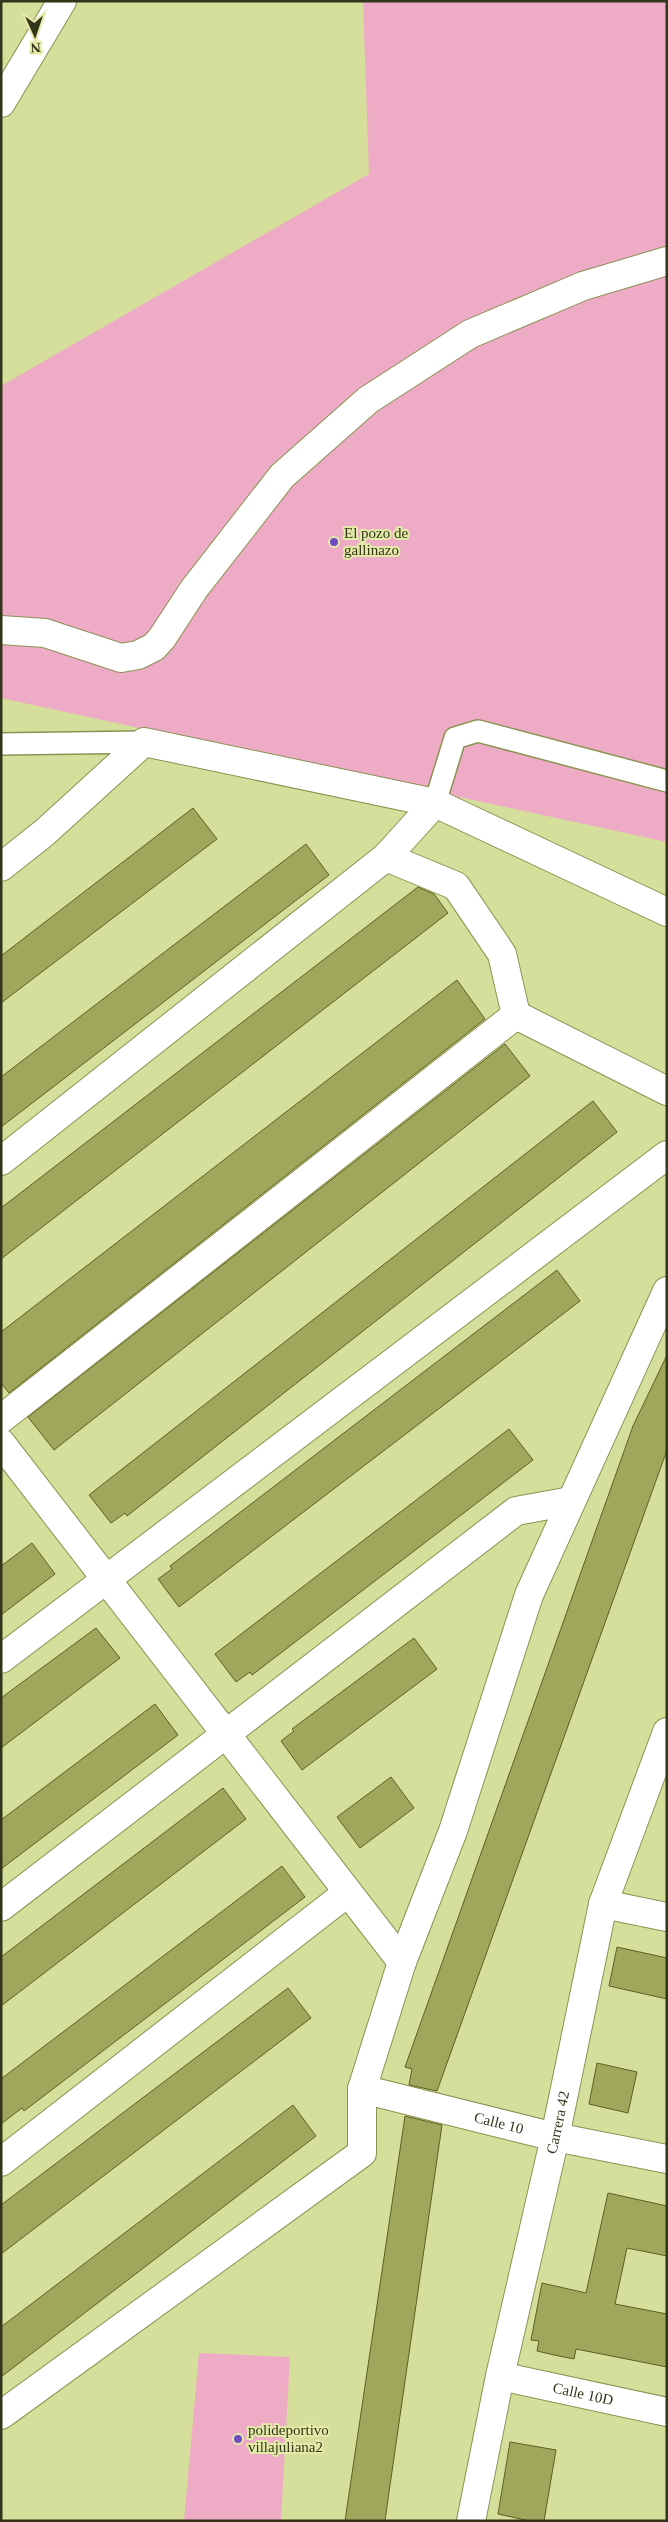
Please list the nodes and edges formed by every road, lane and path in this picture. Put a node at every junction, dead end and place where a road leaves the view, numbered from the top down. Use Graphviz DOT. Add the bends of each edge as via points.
graph roads {
  1 [pos="62,1"];
  2 [pos="1,103"];
  3 [pos="667,261"];
  4 [pos="1,630"];
  5 [pos="144,742"];
  6 [pos="1,744"];
  7 [pos="667,781"];
  8 [pos="435,803"];
  9 [pos="386,856"];
  10 [pos="1,867"];
  11 [pos="667,912"];
  12 [pos="516,1015"];
  13 [pos="667,1091"];
  14 [pos="667,1156"];
  15 [pos="1,1161"];
  16 [pos="667,1291"];
  17 [pos="1,1419"];
  18 [pos="1,1443"];
  19 [pos="571,1501"];
  20 [pos="106,1580"];
  21 [pos="1,1659"];
  22 [pos="667,1732"];
  23 [pos="225,1734"];
  24 [pos="347,1893"];
  25 [pos="604,1904"];
  26 [pos="1,1907"];
  27 [pos="667,1917"];
  28 [pos="402,1962"];
  29 [pos="362,2089"];
  30 [pos="554,2136"];
  31 [pos="667,2159"];
  32 [pos="1,2162"];
  33 [pos="500,2376"];
  34 [pos="667,2412"];
  35 [pos="1,2416"];
  36 [pos="471,2521"];
  1 -- 2 [label="street"];
  3 -- 4 [label="street" via="583,286 470,334 368,400 282,476 154,647 138,655 121,658 45,633"];
  5 -- 6 [label="lane"];
  5 -- 8 [label="street"];
  5 -- 10 [label="street" via="44,833"];
  7 -- 8 [label="lane" via="478,730 455,738"];
  8 -- 9 [label="street"];
  8 -- 11 [label="street"];
  9 -- 12 [label="street" via="456,886 502,954"];
  9 -- 15 [label="street"];
  12 -- 13 [label="street"];
  12 -- 17 [label="street"];
  14 -- 20 [label="street"];
  16 -- 19 [label="street"];
  18 -- 20 [label="street"];
  19 -- 23 [label="street" via="516,1511"];
  19 -- 28 [label="street" via="529,1595 453,1831"];
  20 -- 21 [label="street"];
  20 -- 23 [label="street"];
  22 -- 25 [label="street, Carrera 42"];
  23 -- 24 [label="street"];
  23 -- 26 [label="street"];
  24 -- 28 [label="street"];
  24 -- 32 [label="street"];
  25 -- 27 [label="street"];
  25 -- 30 [label="street, Carrera 42"];
  28 -- 29 [label="street"];
  29 -- 30 [label="street, Calle 10"];
  29 -- 35 [label="street" via="362,2154"];
  30 -- 31 [label="street, Calle 10"];
  30 -- 33 [label="street, Carrera 42"];
  33 -- 34 [label="street, Calle 10D"];
  33 -- 36 [label="street, Carrera 42"];
}
